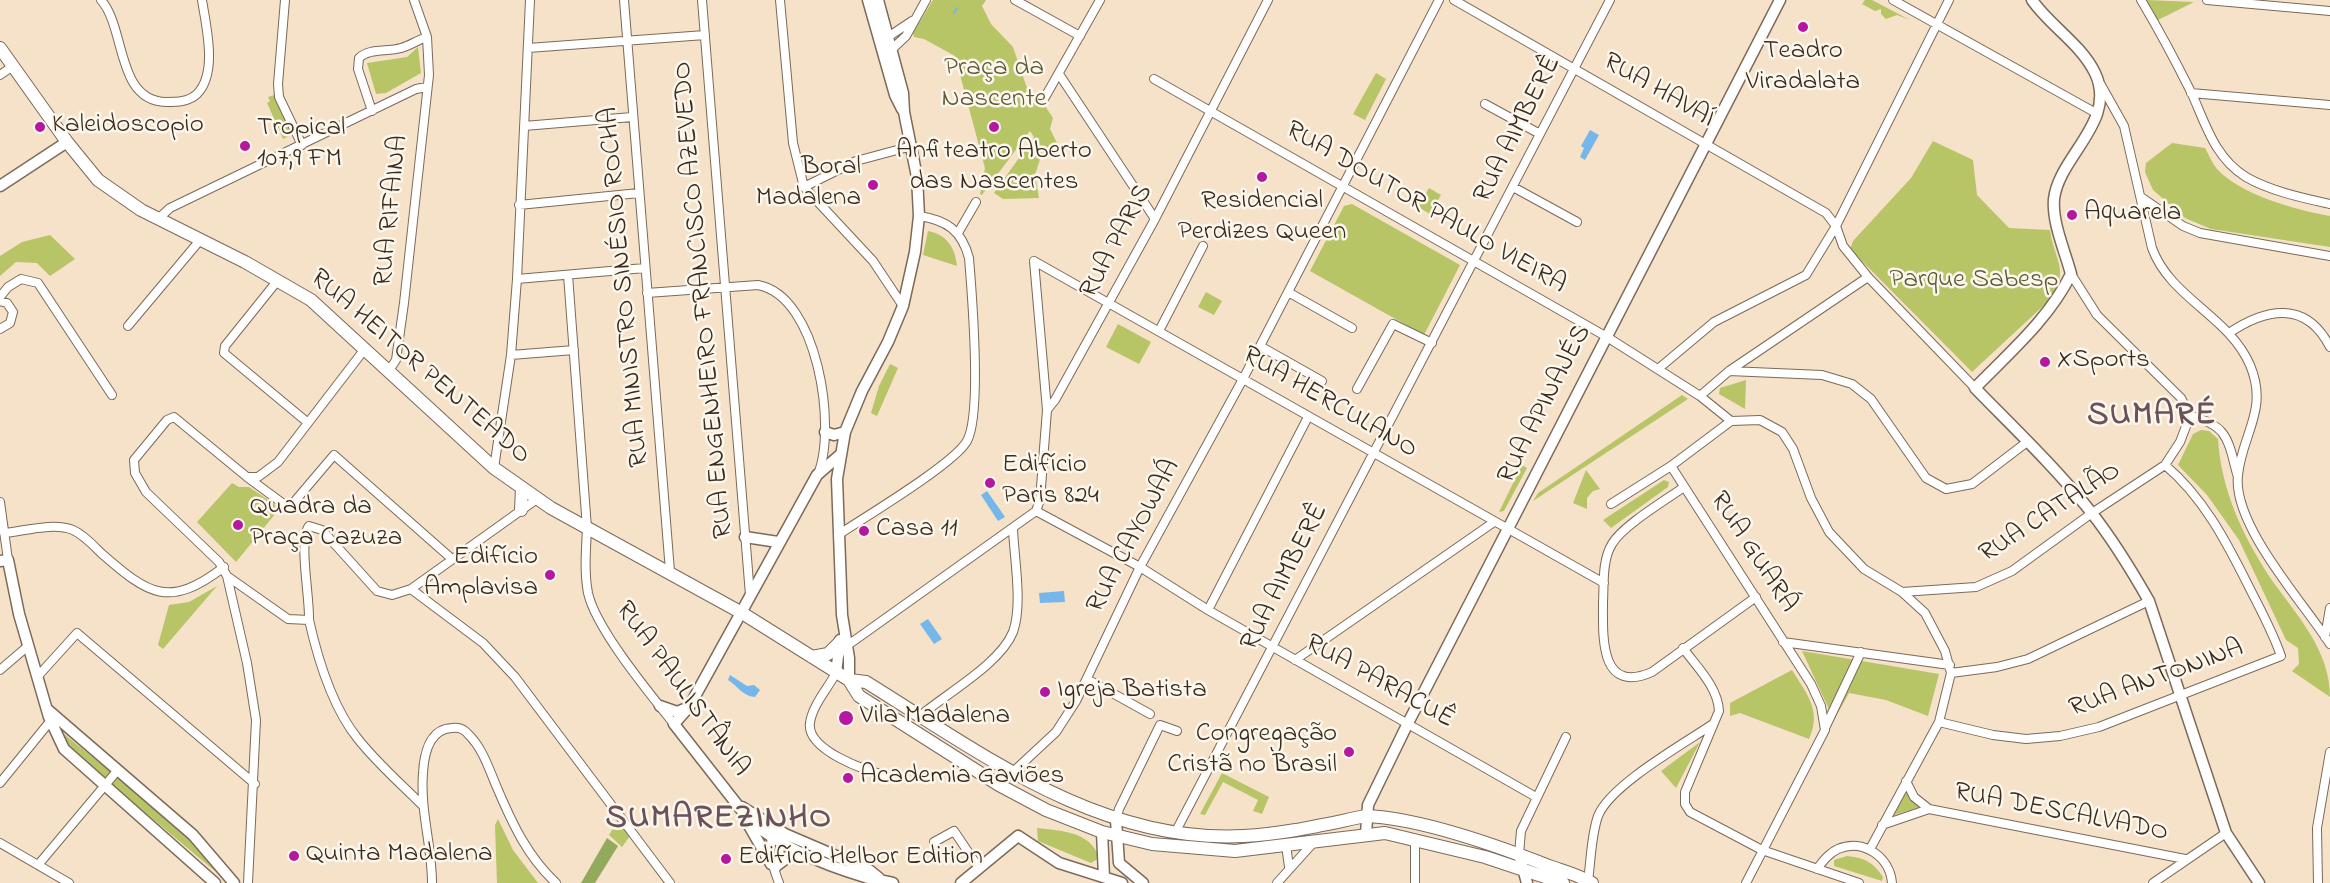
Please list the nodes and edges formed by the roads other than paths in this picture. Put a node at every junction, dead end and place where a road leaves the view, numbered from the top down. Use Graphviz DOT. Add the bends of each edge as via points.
graph roads {
  1 [pos="101,0"];
  2 [pos="202,0"];
  3 [pos="285,0"];
  4 [pos="414,0"];
  5 [pos="530,0"];
  6 [pos="624,0"];
  7 [pos="702,0"];
  8 [pos="780,0"];
  9 [pos="868,0"];
  10 [pos="878,0"];
  11 [pos="926,0"];
  12 [pos="1015,0"];
  13 [pos="1101,0"];
  14 [pos="1268,0"];
  15 [pos="1439,0"];
  16 [pos="1454,0"];
  17 [pos="1610,0"];
  18 [pos="1780,0"];
  19 [pos="1893,0"];
  20 [pos="1949,0"];
  21 [pos="2141,0"];
  22 [pos="2206,0"];
  23 [pos="2222,0"];
  24 [pos="2036,2"];
  25 [pos="2330,10"];
  26 [pos="915,18"];
  27 [pos="1937,25"];
  28 [pos="705,35"];
  29 [pos="1080,36"];
  30 [pos="427,37"];
  31 [pos="884,40"];
  32 [pos="627,41"];
  33 [pos="0,48"];
  34 [pos="528,48"];
  35 [pos="887,53"];
  36 [pos="13,66"];
  37 [pos="1574,69"];
  38 [pos="1059,74"];
  39 [pos="0,75"];
  40 [pos="1154,79"];
  41 [pos="2097,79"];
  42 [pos="428,87"];
  43 [pos="2192,93"];
  44 [pos="1044,99"];
  45 [pos="1485,104"];
  46 [pos="2330,105"];
  47 [pos="372,111"];
  48 [pos="1210,111"];
  49 [pos="2096,113"];
  50 [pos="632,117"];
  51 [pos="524,126"];
  52 [pos="1540,134"];
  53 [pos="67,142"];
  54 [pos="1706,144"];
  55 [pos="303,145"];
  56 [pos="912,146"];
  57 [pos="0,186"];
  58 [pos="804,187"];
  59 [pos="1342,187"];
  60 [pos="1513,187"];
  61 [pos="639,193"];
  62 [pos="2141,197"];
  63 [pos="976,202"];
  64 [pos="2330,204"];
  65 [pos="519,205"];
  66 [pos="919,216"];
  67 [pos="158,219"];
  68 [pos="1155,219"];
  69 [pos="1577,222"];
  70 [pos="1836,226"];
  71 [pos="958,233"];
  72 [pos="201,238"];
  73 [pos="1203,246"];
  74 [pos="2330,256"];
  75 [pos="1474,262"];
  76 [pos="645,268"];
  77 [pos="2071,274"];
  78 [pos="568,275"];
  79 [pos="1868,277"];
  80 [pos="517,279"];
  81 [pos="278,280"];
  82 [pos="725,286"];
  83 [pos="1287,292"];
  84 [pos="647,293"];
  85 [pos="3,298"];
  86 [pos="1110,303"];
  87 [pos="903,306"];
  88 [pos="128,326"];
  89 [pos="1352,328"];
  90 [pos="0,329"];
  91 [pos="1159,331"];
  92 [pos="2229,333"];
  93 [pos="1607,337"];
  94 [pos="1432,343"];
  95 [pos="1260,346"];
  96 [pos="2330,347"];
  97 [pos="364,350"];
  98 [pos="574,350"];
  99 [pos="511,355"];
  100 [pos="1658,369"];
  101 [pos="1729,371"];
  102 [pos="388,372"];
  103 [pos="1243,379"];
  104 [pos="1322,381"];
  105 [pos="1975,388"];
  106 [pos="1357,389"];
  107 [pos="112,395"];
  108 [pos="1700,396"];
  109 [pos="1047,410"];
  110 [pos="2190,416"];
  111 [pos="1308,417"];
  112 [pos="1731,421"];
  113 [pos="307,422"];
  114 [pos="825,432"];
  115 [pos="845,432"];
  116 [pos="2027,442"];
  117 [pos="841,454"];
  118 [pos="1374,454"];
  119 [pos="2165,465"];
  120 [pos="1671,466"];
  121 [pos="494,468"];
  122 [pos="2238,475"];
  123 [pos="247,477"];
  124 [pos="814,480"];
  125 [pos="1684,487"];
  126 [pos="522,488"];
  127 [pos="836,491"];
  128 [pos="537,499"];
  129 [pos="0,502"];
  130 [pos="1611,504"];
  131 [pos="521,510"];
  132 [pos="1036,511"];
  133 [pos="2092,513"];
  134 [pos="1494,522"];
  135 [pos="587,528"];
  136 [pos="1013,529"];
  137 [pos="1507,530"];
  138 [pos="4,533"];
  139 [pos="838,535"];
  140 [pos="745,537"];
  141 [pos="778,542"];
  142 [pos="452,559"];
  143 [pos="4,560"];
  144 [pos="1140,567"];
  145 [pos="225,572"];
  146 [pos="670,572"];
  147 [pos="0,582"];
  148 [pos="1604,583"];
  149 [pos="13,587"];
  150 [pos="411,588"];
  151 [pos="1902,592"];
  152 [pos="750,596"];
  153 [pos="1756,597"];
  154 [pos="2149,601"];
  155 [pos="2330,608"];
  156 [pos="1208,610"];
  157 [pos="742,613"];
  158 [pos="309,620"];
  159 [pos="2328,641"];
  160 [pos="1784,642"];
  161 [pos="844,643"];
  162 [pos="28,646"];
  163 [pos="1274,648"];
  164 [pos="1683,648"];
  165 [pos="1861,652"];
  166 [pos="812,657"];
  167 [pos="1295,660"];
  168 [pos="1950,669"];
  169 [pos="0,670"];
  170 [pos="836,673"];
  171 [pos="38,676"];
  172 [pos="1087,679"];
  173 [pos="849,680"];
  174 [pos="2182,696"];
  175 [pos="660,706"];
  176 [pos="689,707"];
  177 [pos="1150,714"];
  178 [pos="51,716"];
  179 [pos="920,716"];
  180 [pos="1939,722"];
  181 [pos="1408,723"];
  182 [pos="1714,723"];
  183 [pos="674,724"];
  184 [pos="1824,730"];
  185 [pos="1177,731"];
  186 [pos="1566,737"];
  187 [pos="686,740"];
  188 [pos="2330,752"];
  189 [pos="117,771"];
  190 [pos="1011,772"];
  191 [pos="886,775"];
  192 [pos="1906,781"];
  193 [pos="0,783"];
  194 [pos="255,784"];
  195 [pos="999,785"];
  196 [pos="104,786"];
  197 [pos="1536,797"];
  198 [pos="739,805"];
  199 [pos="422,806"];
  200 [pos="1929,809"];
  201 [pos="1366,816"];
  202 [pos="1116,820"];
  203 [pos="1882,825"];
  204 [pos="1300,829"];
  205 [pos="1176,831"];
  206 [pos="1102,832"];
  207 [pos="2226,833"];
  208 [pos="1366,834"];
  209 [pos="778,836"];
  210 [pos="1115,836"];
  211 [pos="1415,839"];
  212 [pos="1318,841"];
  213 [pos="934,842"];
  214 [pos="0,843"];
  215 [pos="1286,845"];
  216 [pos="1870,849"];
  217 [pos="1762,850"];
  218 [pos="804,854"];
  219 [pos="1519,854"];
  220 [pos="2185,859"];
  221 [pos="38,865"];
  222 [pos="1289,867"];
  223 [pos="774,868"];
  224 [pos="979,868"];
  225 [pos="1524,868"];
  226 [pos="1817,868"];
  227 [pos="1104,877"];
  228 [pos="247,881"];
  229 [pos="886,881"];
  230 [pos="232,882"];
  231 [pos="1590,882"];
  232 [pos="1855,882"];
  233 [pos="69,883"];
  234 [pos="215,883"];
  235 [pos="432,883"];
  236 [pos="556,883"];
  237 [pos="670,883"];
  238 [pos="779,883"];
  239 [pos="961,883"];
  240 [pos="1122,883"];
  241 [pos="1143,883"];
  242 [pos="1277,883"];
  243 [pos="1415,883"];
  244 [pos="1527,883"];
  245 [pos="1563,883"];
  246 [pos="1746,883"];
  247 [pos="1892,883"];
  248 [pos="2153,883"];
  249 [pos="2259,883"];
  250 [pos="2318,883"];
  1 -- 2 [label="street" via="111,15 138,89 153,100 170,102 190,99 203,86 208,63"];
  3 -- 55 [label="street" via="279,90"];
  4 -- 30 [label="street, RUA RIFAINA"];
  5 -- 34 [label="street"];
  6 -- 32 [label="street, RUA MINISTRO SINÉSIO ROCHA"];
  7 -- 28 [label="street, RUA ENGENHEIRO FRANCISCO AZEVEDO"];
  8 -- 58 [label="street" via="793,143"];
  9 -- 31 [label="street"];
  10 -- 31 [label="street"];
  11 -- 26 [label="street"];
  12 -- 29 [label="street"];
  13 -- 29 [label="street"];
  14 -- 48 [label="street, RUA PARIS"];
  15 -- 59 [label="street, RUA CAYOWAÁ"];
  16 -- 37 [label="street, RUA HAVAÍ"];
  17 -- 37 [label="street, RUA AIMBERÊ"];
  18 -- 54 [label="street, RUA APINAJÉS"];
  19 -- 27 [label="street"];
  20 -- 27 [label="street"];
  21 -- 43 [label="street"];
  22 -- 23 [label="street"];
  23 -- 25 [label="street"];
  24 -- 41 [label="street"];
  26 -- 31 [label="street"];
  26 -- 35 [label="street" via="906,36"];
  27 -- 49 [label="street"];
  27 -- 70 [label="street"];
  28 -- 32 [label="street"];
  28 -- 82 [label="street, RUA ENGENHEIRO FRANCISCO AZEVEDO"];
  29 -- 38 [label="street"];
  30 -- 42 [label="street, RUA RIFAINA"];
  30 -- 47 [label="street" via="403,48 366,53 359,58 358,69"];
  31 -- 35 [label="street"];
  32 -- 34 [label="street"];
  32 -- 50 [label="street, RUA MINISTRO SINÉSIO ROCHA"];
  33 -- 36 [label="main road, RUA HEITOR PENTEADO"];
  34 -- 51 [label="street"];
  35 -- 56 [label="street" via="903,93"];
  36 -- 39 [label="street"];
  36 -- 53 [label="main road, RUA HEITOR PENTEADO"];
  37 -- 52 [label="street, RUA AIMBERÊ"];
  37 -- 54 [label="street, RUA HAVAÍ"];
  38 -- 44 [label="street"];
  38 -- 68 [label="street"];
  40 -- 48 [label="street, RUA DOUTOR PAULO VIEIRA"];
  41 -- 49 [label="street"];
  41 -- 62 [label="street" via="2124,126"];
  42 -- 47 [label="street"];
  42 -- 102 [label="street, RUA RIFAINA" via="403,314 396,360"];
  43 -- 46 [label="street"];
  43 -- 64 [label="street" via="2217,149 2230,165 2258,182"];
  45 -- 52 [label="street"];
  47 -- 55 [label="street"];
  48 -- 59 [label="street, RUA DOUTOR PAULO VIEIRA"];
  48 -- 68 [label="street, RUA PARIS"];
  49 -- 77 [label="street" via="2064,171 2054,201"];
  50 -- 51 [label="street"];
  50 -- 61 [label="street, RUA MINISTRO SINÉSIO ROCHA"];
  51 -- 65 [label="street"];
  52 -- 60 [label="street, RUA AIMBERÊ"];
  53 -- 57 [label="street"];
  53 -- 67 [label="main road, RUA HEITOR PENTEADO" via="98,180"];
  54 -- 70 [label="street, RUA HAVAÍ" via="1826,213"];
  54 -- 93 [label="street, RUA APINAJÉS"];
  55 -- 67 [label="street" via="170,208"];
  56 -- 58 [label="street" via="856,160"];
  56 -- 66 [label="street"];
  58 -- 87 [label="street" via="873,261"];
  59 -- 75 [label="street, RUA DOUTOR PAULO VIEIRA"];
  59 -- 83 [label="street, RUA CAYOWAÁ"];
  60 -- 69 [label="street"];
  60 -- 75 [label="street, RUA AIMBERÊ"];
  61 -- 65 [label="street"];
  61 -- 76 [label="street, RUA MINISTRO SINÉSIO ROCHA"];
  62 -- 74 [label="street" via="2200,233"];
  62 -- 92 [label="street" via="2159,265 2175,285"];
  63 -- 71 [label="street"];
  65 -- 80 [label="street"];
  66 -- 71 [label="street" via="945,222"];
  66 -- 87 [label="street"];
  67 -- 72 [label="main road, RUA HEITOR PENTEADO"];
  68 -- 86 [label="street, RUA PARIS"];
  70 -- 79 [label="street" via="1843,246"];
  70 -- 100 [label="street" via="1806,275 1714,322"];
  71 -- 139 [label="street" via="969,258 975,406 972,430 963,448 942,465"];
  72 -- 81 [label="main road, RUA HEITOR PENTEADO"];
  72 -- 88 [label="street"];
  73 -- 91 [label="street"];
  75 -- 93 [label="street, RUA DOUTOR PAULO VIEIRA"];
  75 -- 94 [label="street, RUA AIMBERÊ"];
  76 -- 78 [label="street"];
  76 -- 84 [label="street, RUA MINISTRO SINÉSIO ROCHA"];
  77 -- 105 [label="street" via="2057,299 2031,330"];
  77 -- 110 [label="street" via="2097,315 2181,398"];
  78 -- 80 [label="street"];
  78 -- 98 [label="street, RUA PAULISTÂNIA"];
  79 -- 101 [label="street"];
  79 -- 105 [label="street"];
  80 -- 99 [label="street"];
  81 -- 97 [label="main road, RUA HEITOR PENTEADO" via="311,300"];
  81 -- 113 [label="street" via="225,346 224,353"];
  82 -- 84 [label="street"];
  82 -- 114 [label="street" via="765,287 802,323 819,365"];
  82 -- 140 [label="street, RUA ENGENHEIRO FRANCISCO AZEVEDO"];
  83 -- 89 [label="street"];
  83 -- 95 [label="street, RUA CAYOWAÁ"];
  84 -- 146 [label="street, RUA MINISTRO SINÉSIO ROCHA"];
  85 -- 90 [label="street" via="12,318"];
  85 -- 107 [label="street" via="21,279 38,283"];
  86 -- 91 [label="street, RUA HERCULANO"];
  86 -- 109 [label="street, RUA PARIS"];
  86 -- 109 [label="street, RUA HERCULANO" via="1034,261"];
  87 -- 115 [label="street"];
  91 -- 103 [label="street, RUA HERCULANO"];
  92 -- 96 [label="street" via="2249,320 2271,312 2286,312 2308,321"];
  92 -- 122 [label="street" via="2250,366 2256,390 2255,419"];
  93 -- 100 [label="street, RUA DOUTOR PAULO VIEIRA"];
  93 -- 137 [label="street, RUA APINAJÉS"];
  94 -- 106 [label="street" via="1393,324"];
  94 -- 118 [label="street, RUA AIMBERÊ"];
  95 -- 103 [label="street, RUA CAYOWAÁ"];
  95 -- 104 [label="street"];
  97 -- 102 [label="main road, RUA HEITOR PENTEADO"];
  97 -- 113 [label="street"];
  98 -- 99 [label="street"];
  98 -- 135 [label="street, RUA PAULISTÂNIA"];
  99 -- 121 [label="street"];
  100 -- 108 [label="street, RUA DOUTOR PAULO VIEIRA"];
  101 -- 108 [label="street"];
  101 -- 116 [label="street" via="1822,375 1852,384 1871,399 1926,478 1946,489 1972,484"];
  102 -- 121 [label="main road, RUA HEITOR PENTEADO"];
  103 -- 111 [label="street, RUA HERCULANO"];
  103 -- 144 [label="street, RUA CAYOWAÁ"];
  105 -- 116 [label="street"];
  108 -- 112 [label="street, RUA DOUTOR PAULO VIEIRA"];
  109 -- 132 [label="street, RUA PARIS"];
  110 -- 119 [label="street, RUA CATALÃO"];
  110 -- 122 [label="street" via="2210,422 2225,433"];
  111 -- 118 [label="street, RUA HERCULANO"];
  111 -- 156 [label="street"];
  112 -- 120 [label="street"];
  112 -- 151 [label="street" via="1760,420 1782,432 1829,532 1864,570"];
  113 -- 123 [label="street" via="278,462 258,477"];
  114 -- 115 [label="street"];
  114 -- 124 [label="street" via="825,452"];
  115 -- 117 [label="street"];
  116 -- 133 [label="street"];
  117 -- 124 [label="street"];
  117 -- 127 [label="street"];
  118 -- 134 [label="street, RUA HERCULANO"];
  118 -- 163 [label="street, RUA AIMBERÊ"];
  119 -- 133 [label="street, RUA CATALÃO"];
  119 -- 174 [label="street, RUA ANTONINA" via="2178,476 2227,540 2270,624 2281,656"];
  120 -- 125 [label="street, RUA GUARÁ"];
  120 -- 130 [label="street"];
  121 -- 126 [label="main road, RUA HEITOR PENTEADO"];
  122 -- 159 [label="street" via="2241,499 2256,534 2286,585"];
  123 -- 142 [label="street" via="289,508 334,455"];
  123 -- 145 [label="street" via="174,417 167,420 134,460 135,473 146,492"];
  124 -- 127 [label="street"];
  124 -- 141 [label="street"];
  125 -- 148 [label="street" via="1613,541 1605,564"];
  125 -- 153 [label="street, RUA GUARÁ"];
  126 -- 128 [label="main road, RUA HEITOR PENTEADO"];
  126 -- 131 [label="main road"];
  127 -- 139 [label="street"];
  128 -- 131 [label="street"];
  128 -- 135 [label="main road, RUA HEITOR PENTEADO"];
  129 -- 138 [label="street"];
  131 -- 142 [label="street"];
  132 -- 136 [label="street"];
  132 -- 144 [label="street, RUA PARACUÊ"];
  133 -- 151 [label="street, RUA CATALÃO" via="2012,572 1995,580 1953,590"];
  133 -- 154 [label="street"];
  134 -- 137 [label="street, RUA HERCULANO"];
  134 -- 167 [label="street"];
  135 -- 146 [label="main road, RUA HEITOR PENTEADO"];
  135 -- 175 [label="street, RUA PAULISTÂNIA" via="586,576 593,608"];
  136 -- 161 [label="street"];
  136 -- 179 [label="street" via="1017,606 1013,631 997,656"];
  137 -- 148 [label="street, RUA HERCULANO"];
  137 -- 181 [label="street, RUA APINAJÉS"];
  138 -- 143 [label="street"];
  138 -- 145 [label="street" via="73,530 129,577 160,592 192,589"];
  139 -- 161 [label="street"];
  140 -- 141 [label="street"];
  140 -- 152 [label="street, RUA ENGENHEIRO FRANCISCO AZEVEDO"];
  141 -- 152 [label="street"];
  142 -- 150 [label="street"];
  143 -- 149 [label="street"];
  144 -- 156 [label="street, RUA PARACUÊ"];
  144 -- 172 [label="street, RUA CAYOWAÁ"];
  145 -- 158 [label="street" via="288,619"];
  145 -- 194 [label="street" via="254,704"];
  146 -- 157 [label="main road, RUA HEITOR PENTEADO"];
  147 -- 149 [label="street"];
  148 -- 164 [label="street" via="1606,654 1617,673 1640,677"];
  149 -- 162 [label="street"];
  150 -- 158 [label="street" via="392,595 377,591 322,530 309,526 303,538"];
  150 -- 237 [label="street" via="476,637 515,677"];
  151 -- 168 [label="street" via="1925,613"];
  152 -- 157 [label="street"];
  153 -- 160 [label="street, RUA GUARÁ"];
  153 -- 164 [label="street"];
  154 -- 168 [label="street" via="2028,658 1997,667"];
  154 -- 174 [label="street"];
  155 -- 159 [label="street"];
  156 -- 163 [label="street, RUA PARACUÊ"];
  157 -- 166 [label="main road, RUA HEITOR PENTEADO"];
  157 -- 176 [label="street"];
  158 -- 199 [label="street" via="318,657 347,724"];
  160 -- 165 [label="street"];
  160 -- 184 [label="street, RUA GUARÁ" via="1817,696"];
  161 -- 166 [label="main road" via="828,654"];
  161 -- 170 [label="street"];
  161 -- 173 [label="street"];
  162 -- 169 [label="street"];
  162 -- 171 [label="street"];
  163 -- 167 [label="street, RUA PARACUÊ"];
  163 -- 205 [label="street, RUA AIMBERÊ"];
  164 -- 182 [label="street" via="1719,700"];
  165 -- 168 [label="street"];
  165 -- 184 [label="street"];
  166 -- 170 [label="main road, RUA HEITOR PENTEADO"];
  167 -- 181 [label="street, RUA PARACUÊ"];
  168 -- 180 [label="street"];
  170 -- 173 [label="main road, RUA HEITOR PENTEADO"];
  170 -- 191 [label="street" via="810,719 810,733 817,743 852,764"];
  171 -- 178 [label="street"];
  171 -- 194 [label="street" via="77,633"];
  172 -- 177 [label="street"];
  172 -- 190 [label="street, RUA CAYOWAÁ" via="1056,732"];
  173 -- 179 [label="main road, RUA HEITOR PENTEADO" via="866,682"];
  173 -- 195 [label="main road, RUA HEITOR PENTEADO" via="859,696"];
  174 -- 180 [label="street, RUA ANTONINA" via="2099,727 2060,736 2026,739"];
  174 -- 207 [label="street"];
  175 -- 176 [label="street" via="676,711"];
  175 -- 183 [label="street, RUA PAULISTÂNIA"];
  176 -- 183 [label="street"];
  176 -- 187 [label="street"];
  178 -- 189 [label="street"];
  178 -- 193 [label="street"];
  178 -- 196 [label="street" via="64,749"];
  179 -- 190 [label="main road, RUA HEITOR PENTEADO"];
  180 -- 192 [label="street"];
  181 -- 197 [label="street, RUA PARACUÊ"];
  181 -- 201 [label="street, RUA APINAJÉS"];
  182 -- 217 [label="street" via="1684,792 1685,804 1690,812"];
  182 -- 231 [label="street" via="1622,786 1601,810"];
  183 -- 187 [label="street, RUA PAULISTÂNIA"];
  184 -- 217 [label="street"];
  185 -- 202 [label="street" via="1160,725"];
  186 -- 197 [label="street"];
  187 -- 198 [label="street, RUA PAULISTÂNIA"];
  188 -- 250 [label="street" via="2317,828"];
  189 -- 196 [label="street"];
  189 -- 230 [label="street" via="193,835"];
  190 -- 195 [label="street, RUA CAYOWAÁ"];
  190 -- 202 [label="main road, RUA HEITOR PENTEADO"];
  192 -- 200 [label="street, RUA DESCALVADO" via="1914,797"];
  192 -- 203 [label="street"];
  194 -- 228 [label="street"];
  195 -- 206 [label="main road, RUA HEITOR PENTEADO" via="1046,810"];
  196 -- 221 [label="street"];
  196 -- 234 [label="street"];
  197 -- 219 [label="street" via="1521,831"];
  198 -- 209 [label="street, RUA PAULISTÂNIA" via="750,821"];
  198 -- 223 [label="street"];
  199 -- 235 [label="street"];
  199 -- 236 [label="street" via="424,759 429,743 443,730 464,730 489,768 522,841"];
  200 -- 203 [label="street, RUA DESCALVADO"];
  200 -- 220 [label="street, RUA DESCALVADO"];
  201 -- 204 [label="main road, RUA HEITOR PENTEADO"];
  201 -- 208 [label="street, RUA APINAJÉS"];
  201 -- 212 [label="main road" via="1360,827 1334,831"];
  201 -- 219 [label="main road, RUA HEITOR PENTEADO" via="1414,823"];
  202 -- 205 [label="main road, RUA HEITOR PENTEADO"];
  202 -- 210 [label="street"];
  203 -- 216 [label="street"];
  204 -- 205 [label="main road, RUA HEITOR PENTEADO" via="1244,836"];
  204 -- 215 [label="main road" via="1289,834"];
  206 -- 210 [label="main road, RUA HEITOR PENTEADO"];
  206 -- 227 [label="street"];
  207 -- 220 [label="street"];
  207 -- 249 [label="street"];
  208 -- 211 [label="main road, RUA HEITOR PENTEADO"];
  208 -- 212 [label="main road, RUA HEITOR PENTEADO"];
  209 -- 218 [label="street, RUA PAULISTÂNIA"];
  209 -- 223 [label="street"];
  209 -- 229 [label="street, RUA PAULISTÂNIA" via="869,870"];
  210 -- 215 [label="main road, RUA HEITOR PENTEADO" via="1196,849 1235,851"];
  210 -- 241 [label="street" via="1119,863"];
  211 -- 225 [label="main road, RUA HEITOR PENTEADO"];
  211 -- 243 [label="street"];
  212 -- 215 [label="main road, RUA HEITOR PENTEADO"];
  212 -- 222 [label="street"];
  213 -- 224 [label="street" via="954,831"];
  214 -- 221 [label="street"];
  215 -- 222 [label="street"];
  216 -- 226 [label="street" via="1837,849"];
  216 -- 247 [label="street" via="1884,861"];
  217 -- 226 [label="street"];
  217 -- 246 [label="street"];
  218 -- 223 [label="street" via="788,857"];
  218 -- 229 [label="street, RUA PAULISTÂNIA"];
  219 -- 225 [label="street"];
  219 -- 231 [label="main road, RUA HEITOR PENTEADO"];
  220 -- 248 [label="street"];
  221 -- 233 [label="street"];
  222 -- 242 [label="street"];
  223 -- 238 [label="street"];
  224 -- 227 [label="street" via="1018,836 1059,863"];
  224 -- 239 [label="street"];
  225 -- 244 [label="street"];
  225 -- 245 [label="main road, RUA HEITOR PENTEADO"];
  226 -- 232 [label="street"];
  227 -- 240 [label="street"];
}
